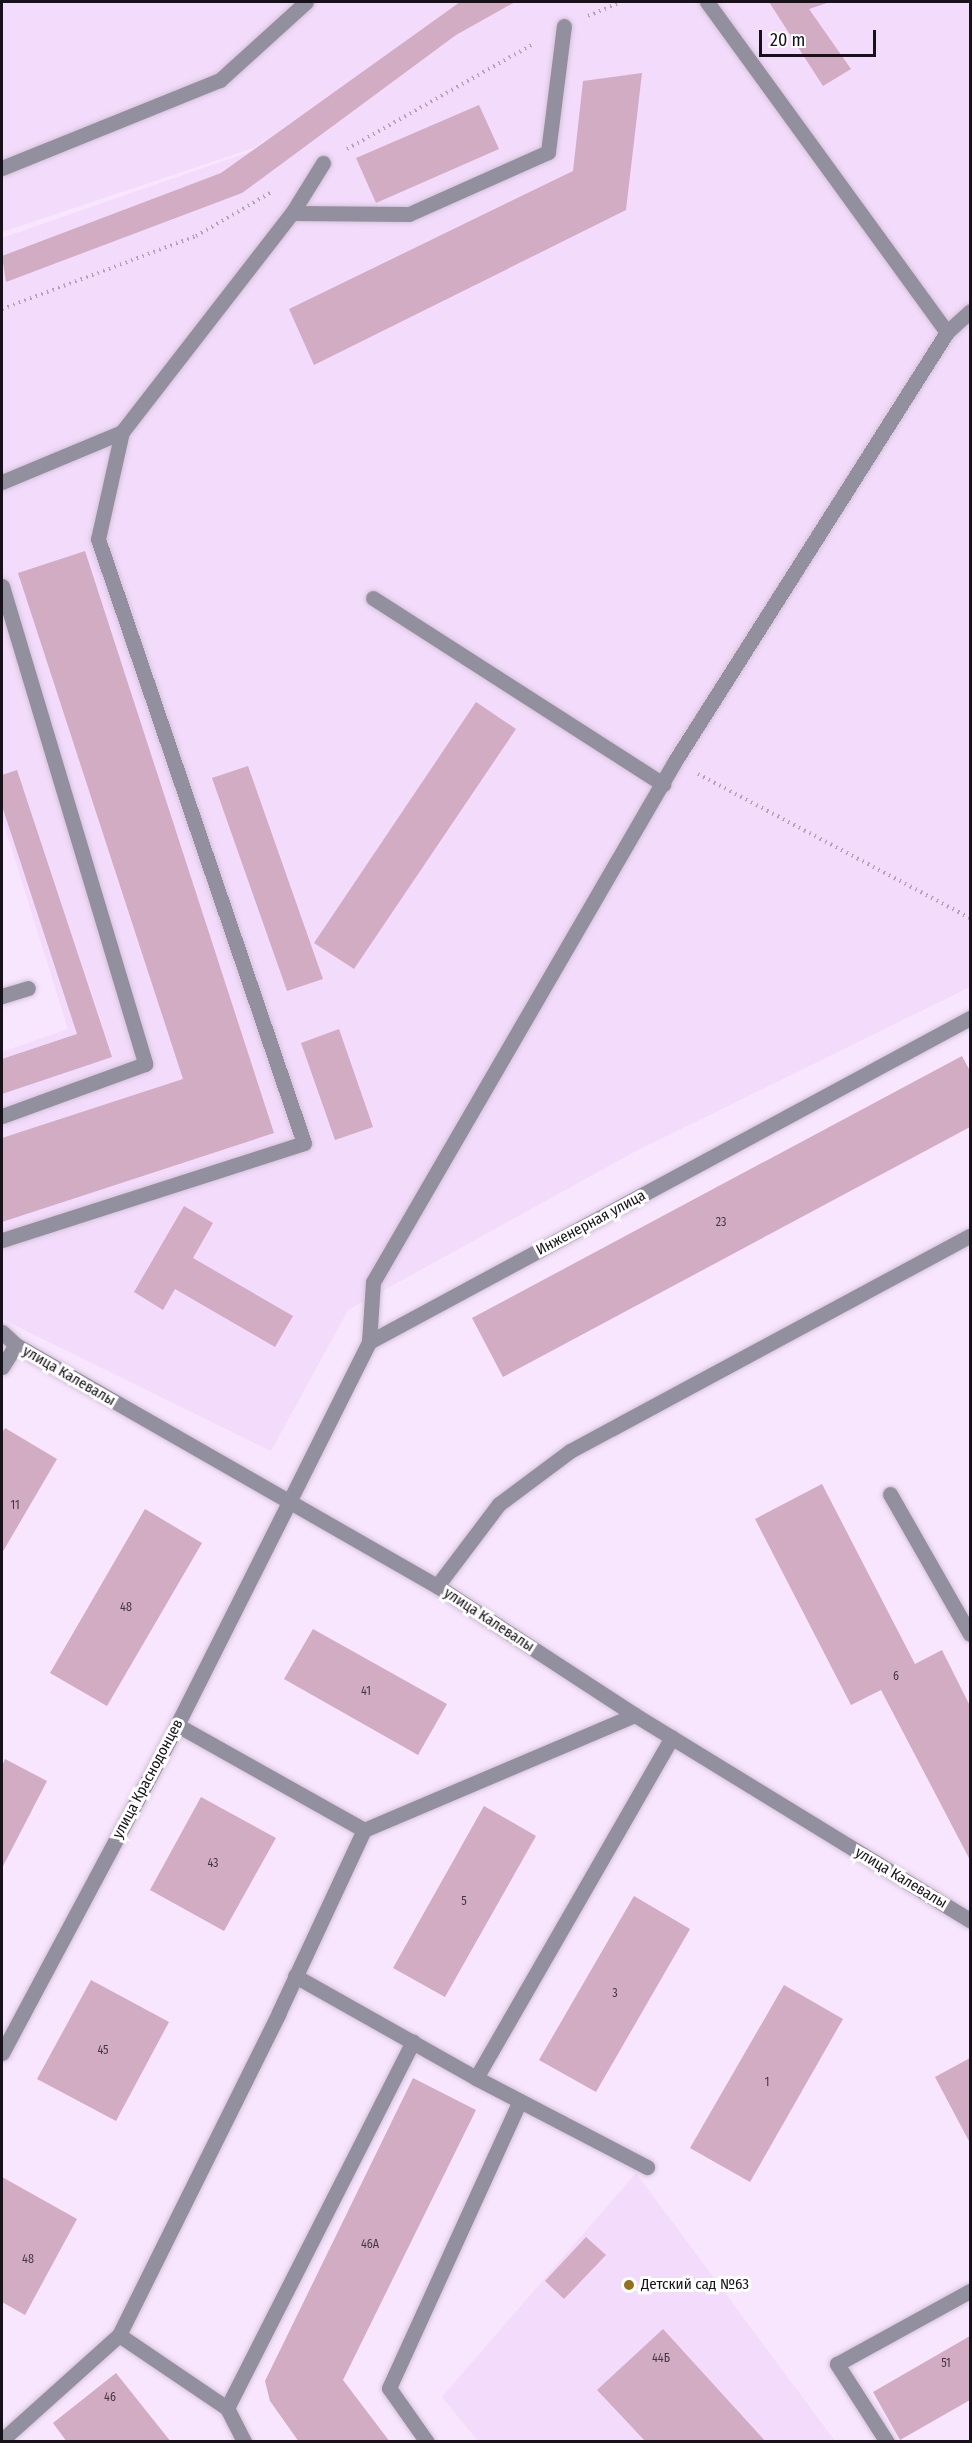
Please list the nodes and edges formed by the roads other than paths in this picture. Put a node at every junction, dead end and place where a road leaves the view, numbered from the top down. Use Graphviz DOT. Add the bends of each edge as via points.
graph roads {
  1 [pos="306,2"];
  2 [pos="707,2"];
  3 [pos="564,26"];
  4 [pos="323,163"];
  5 [pos="2,168"];
  6 [pos="292,213"];
  7 [pos="970,311"];
  8 [pos="947,332"];
  9 [pos="122,432"];
  10 [pos="2,482"];
  11 [pos="2,586"];
  12 [pos="373,598"];
  13 [pos="663,783"];
  14 [pos="28,988"];
  15 [pos="2,996"];
  16 [pos="970,1018"];
  17 [pos="2,1116"];
  18 [pos="970,1236"];
  19 [pos="2,1240"];
  20 [pos="2,1332"];
  21 [pos="369,1342"];
  22 [pos="16,1345"];
  23 [pos="2,1367"];
  24 [pos="890,1494"];
  25 [pos="289,1502"];
  26 [pos="436,1586"];
  27 [pos="970,1634"];
  28 [pos="635,1715"];
  29 [pos="177,1725"];
  30 [pos="672,1737"];
  31 [pos="364,1830"];
  32 [pos="970,1920"];
  33 [pos="294,1976"];
  34 [pos="413,2042"];
  35 [pos="2,2050"];
  36 [pos="476,2078"];
  37 [pos="520,2101"];
  38 [pos="647,2167"];
  39 [pos="970,2291"];
  40 [pos="119,2334"];
  41 [pos="227,2408"];
  42 [pos="2,2440"];
  43 [pos="244,2442"];
  44 [pos="427,2442"];
  45 [pos="887,2442"];
  1 -- 5 [label="street" via="220,80"];
  2 -- 8 [label="street"];
  3 -- 6 [label="street" via="548,152 409,214"];
  4 -- 6 [label="street"];
  6 -- 9 [label="street"];
  7 -- 8 [label="street"];
  8 -- 13 [label="street"];
  9 -- 10 [label="street"];
  9 -- 19 [label="street" via="98,539 304,1143"];
  11 -- 17 [label="street" via="145,1064"];
  12 -- 13 [label="street"];
  13 -- 21 [label="street" via="373,1282"];
  14 -- 15 [label="street"];
  16 -- 21 [label="street, Инженерная улица"];
  18 -- 26 [label="street" via="570,1451 499,1504"];
  20 -- 22 [label="street, улица Калевалы"];
  21 -- 25 [label="street"];
  22 -- 23 [label="street"];
  22 -- 25 [label="street, улица Калевалы"];
  24 -- 27 [label="street"];
  25 -- 26 [label="street, улица Калевалы"];
  25 -- 29 [label="street, улица Краснодонцев"];
  26 -- 28 [label="street, улица Калевалы"];
  28 -- 30 [label="street, улица Калевалы"];
  28 -- 31 [label="street"];
  29 -- 31 [label="street"];
  29 -- 35 [label="street, улица Краснодонцев"];
  30 -- 32 [label="street, улица Калевалы"];
  30 -- 36 [label="street"];
  31 -- 33 [label="street"];
  33 -- 34 [label="street"];
  33 -- 40 [label="street"];
  34 -- 36 [label="street"];
  34 -- 41 [label="street"];
  36 -- 37 [label="street"];
  37 -- 38 [label="street"];
  37 -- 44 [label="street" via="389,2388"];
  39 -- 45 [label="street" via="837,2364"];
  40 -- 41 [label="street"];
  40 -- 42 [label="street"];
  41 -- 43 [label="street"];
}
